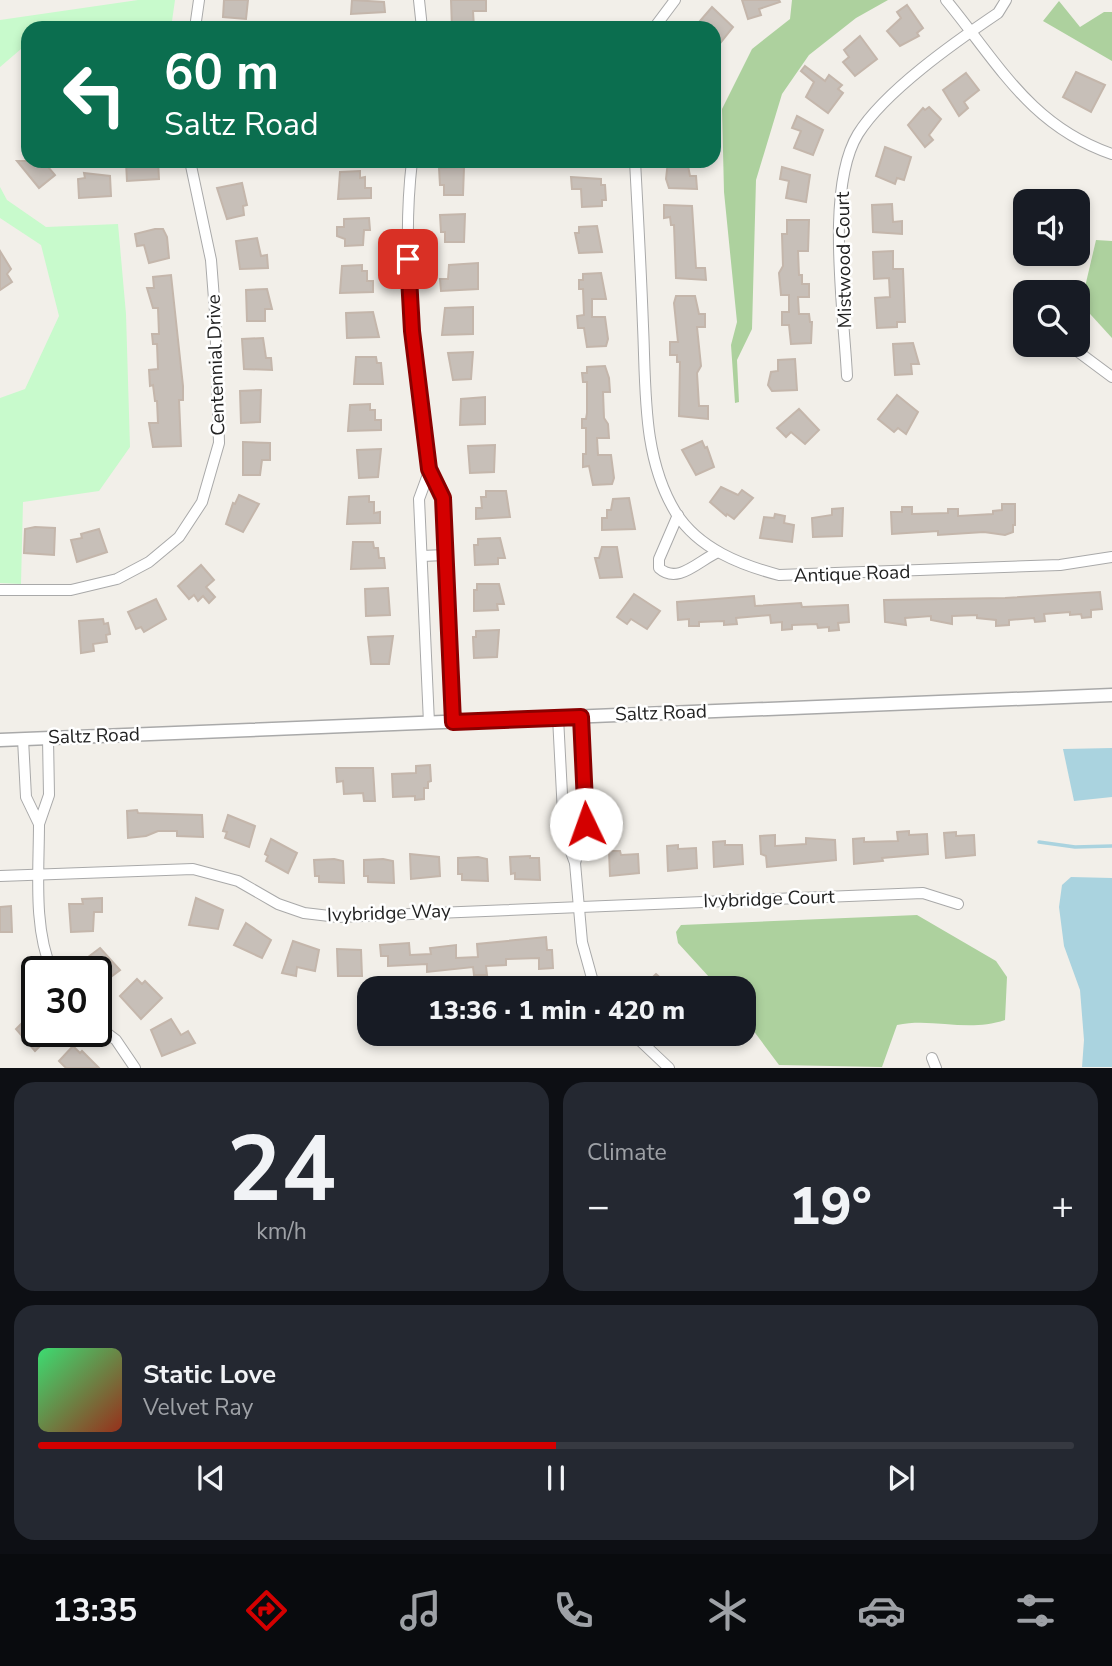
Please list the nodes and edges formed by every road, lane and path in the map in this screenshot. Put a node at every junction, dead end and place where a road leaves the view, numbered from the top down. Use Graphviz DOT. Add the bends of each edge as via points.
graph roads {
  1 [pos="199,0"];
  2 [pos="419,0"];
  3 [pos="675,0"];
  4 [pos="946,0"];
  5 [pos="1006,0"];
  6 [pos="196,21"];
  7 [pos="421,21"];
  8 [pos="659,21"];
  9 [pos="972,30"];
  10 [pos="1112,154"];
  11 [pos="191,168"];
  12 [pos="411,168"];
  13 [pos="635,168"];
  14 [pos="1085,357"];
  15 [pos="847,376"];
  16 [pos="1112,377"];
  17 [pos="429,469"];
  18 [pos="678,515"];
  19 [pos="718,552"];
  20 [pos="445,555"];
  21 [pos="422,556"];
  22 [pos="1112,557"];
  23 [pos="0,590"];
  24 [pos="1112,695"];
  25 [pos="581,717"];
  26 [pos="558,718"];
  27 [pos="453,722"];
  28 [pos="429,723"];
  29 [pos="48,738"];
  30 [pos="23,739"];
  31 [pos="0,740"];
  32 [pos="39,824"];
  33 [pos="575,863"];
  34 [pos="39,874"];
  35 [pos="0,876"];
  36 [pos="958,904"];
  37 [pos="578,906"];
  38 [pos="47,956"];
  39 [pos="591,976"];
  40 [pos="112,1037"];
  41 [pos="645,1046"];
  42 [pos="135,1068"];
  43 [pos="669,1068"];
  1 -- 6 [label="street"];
  2 -- 7 [label="street"];
  3 -- 8 [label="street"];
  4 -- 9 [label="street"];
  5 -- 9 [label="street, Mistwood Court" via="998,13"];
  9 -- 10 [label="street" via="1036,112 1083,144"];
  9 -- 15 [label="street, Mistwood Court" via="881,106 850,152 839,212"];
  11 -- 23 [label="street, Centennial Drive" via="211,260 219,443 202,502 178,537 149,562 117,579 71,590"];
  12 -- 17 [label="street" via="408,259 412,331"];
  13 -- 18 [label="street, Antique Road" via="648,426 662,488"];
  14 -- 16 [label="street"];
  17 -- 20 [label="street" via="443,498"];
  17 -- 21 [label="street" via="419,499"];
  18 -- 19 [label="street, Antique Road"];
  18 -- 19 [label="street" via="659,568 677,576"];
  19 -- 22 [label="street, Antique Road" via="758,570 809,577 1060,565"];
  20 -- 21 [label="street"];
  20 -- 27 [label="street"];
  21 -- 28 [label="street"];
  24 -- 25 [label="street, Saltz Road"];
  25 -- 26 [label="street, Saltz Road"];
  25 -- 33 [label="street" via="586,824"];
  26 -- 27 [label="street, Saltz Road"];
  26 -- 33 [label="street" via="564,833"];
  27 -- 28 [label="street, Saltz Road"];
  28 -- 29 [label="street, Saltz Road"];
  29 -- 30 [label="street, Saltz Road"];
  29 -- 32 [label="street" via="49,795"];
  30 -- 31 [label="street, Saltz Road"];
  30 -- 32 [label="street" via="26,797"];
  32 -- 34 [label="street"];
  33 -- 37 [label="street"];
  34 -- 35 [label="street, Ivybridge Way"];
  34 -- 37 [label="street, Ivybridge Way" via="178,868 207,871 238,881 291,909 338,917"];
  34 -- 38 [label="street"];
  36 -- 37 [label="street, Ivybridge Court" via="923,892"];
  37 -- 39 [label="street"];
  40 -- 42 [label="street"];
  41 -- 43 [label="street"];
}
